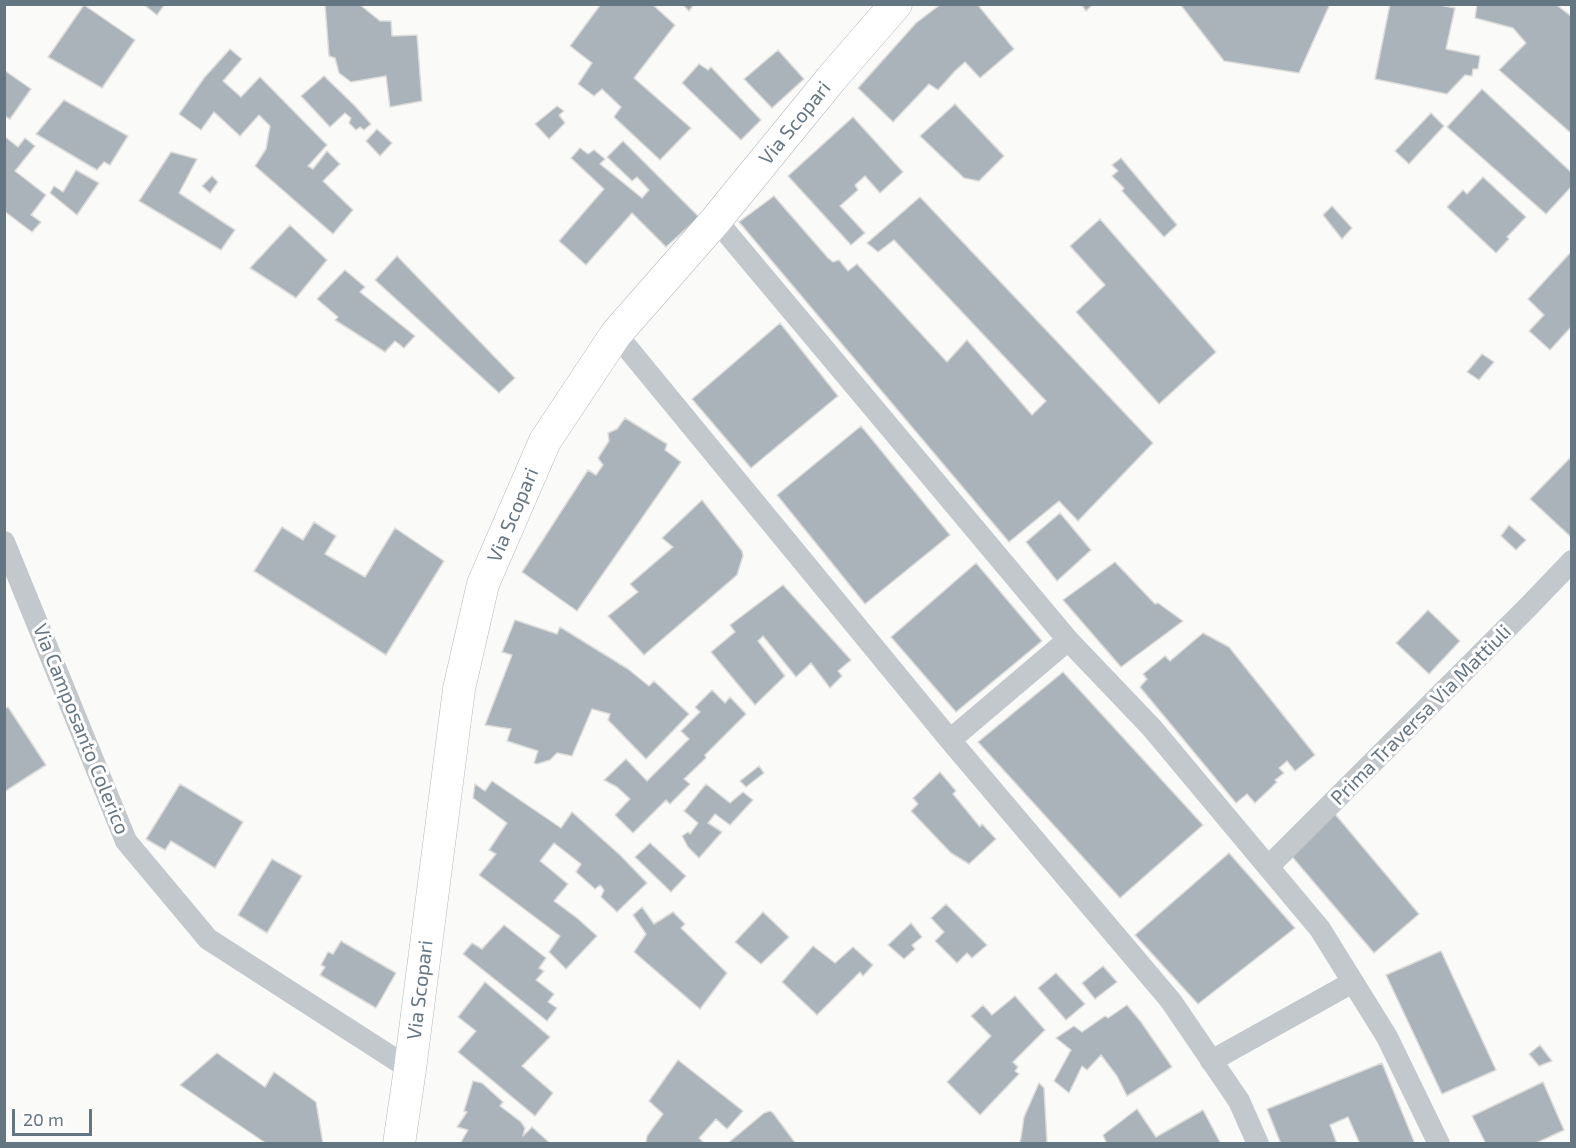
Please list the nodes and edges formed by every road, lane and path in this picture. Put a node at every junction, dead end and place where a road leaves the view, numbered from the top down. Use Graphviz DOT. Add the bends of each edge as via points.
graph roads {
  1 [pos="896,4"];
  2 [pos="716,220"];
  3 [pos="616,334"];
  4 [pos="4,542"];
  5 [pos="1572,561"];
  6 [pos="1068,640"];
  7 [pos="950,740"];
  8 [pos="1268,867"];
  9 [pos="1353,982"];
  10 [pos="1211,1060"];
  11 [pos="410,1069"];
  12 [pos="399,1143"];
  13 [pos="1258,1143"];
  14 [pos="1439,1143"];
  1 -- 2 [label="street, Via Scopari"];
  2 -- 3 [label="street, Via Scopari"];
  2 -- 6 [label="street"];
  3 -- 7 [label="street"];
  3 -- 11 [label="street, Via Scopari" via="545,441 483,584 459,689"];
  4 -- 11 [label="street, Via Camposanto Colerico" via="126,841 208,939"];
  5 -- 8 [label="street, Prima Traversa Via Mattiuli"];
  6 -- 7 [label="street"];
  6 -- 8 [label="street" via="1152,728"];
  7 -- 10 [label="street" via="1171,1001"];
  8 -- 9 [label="street" via="1320,929"];
  9 -- 10 [label="street"];
  9 -- 14 [label="street" via="1387,1037"];
  10 -- 13 [label="street" via="1239,1101"];
  11 -- 12 [label="street, Via Scopari"];
}
